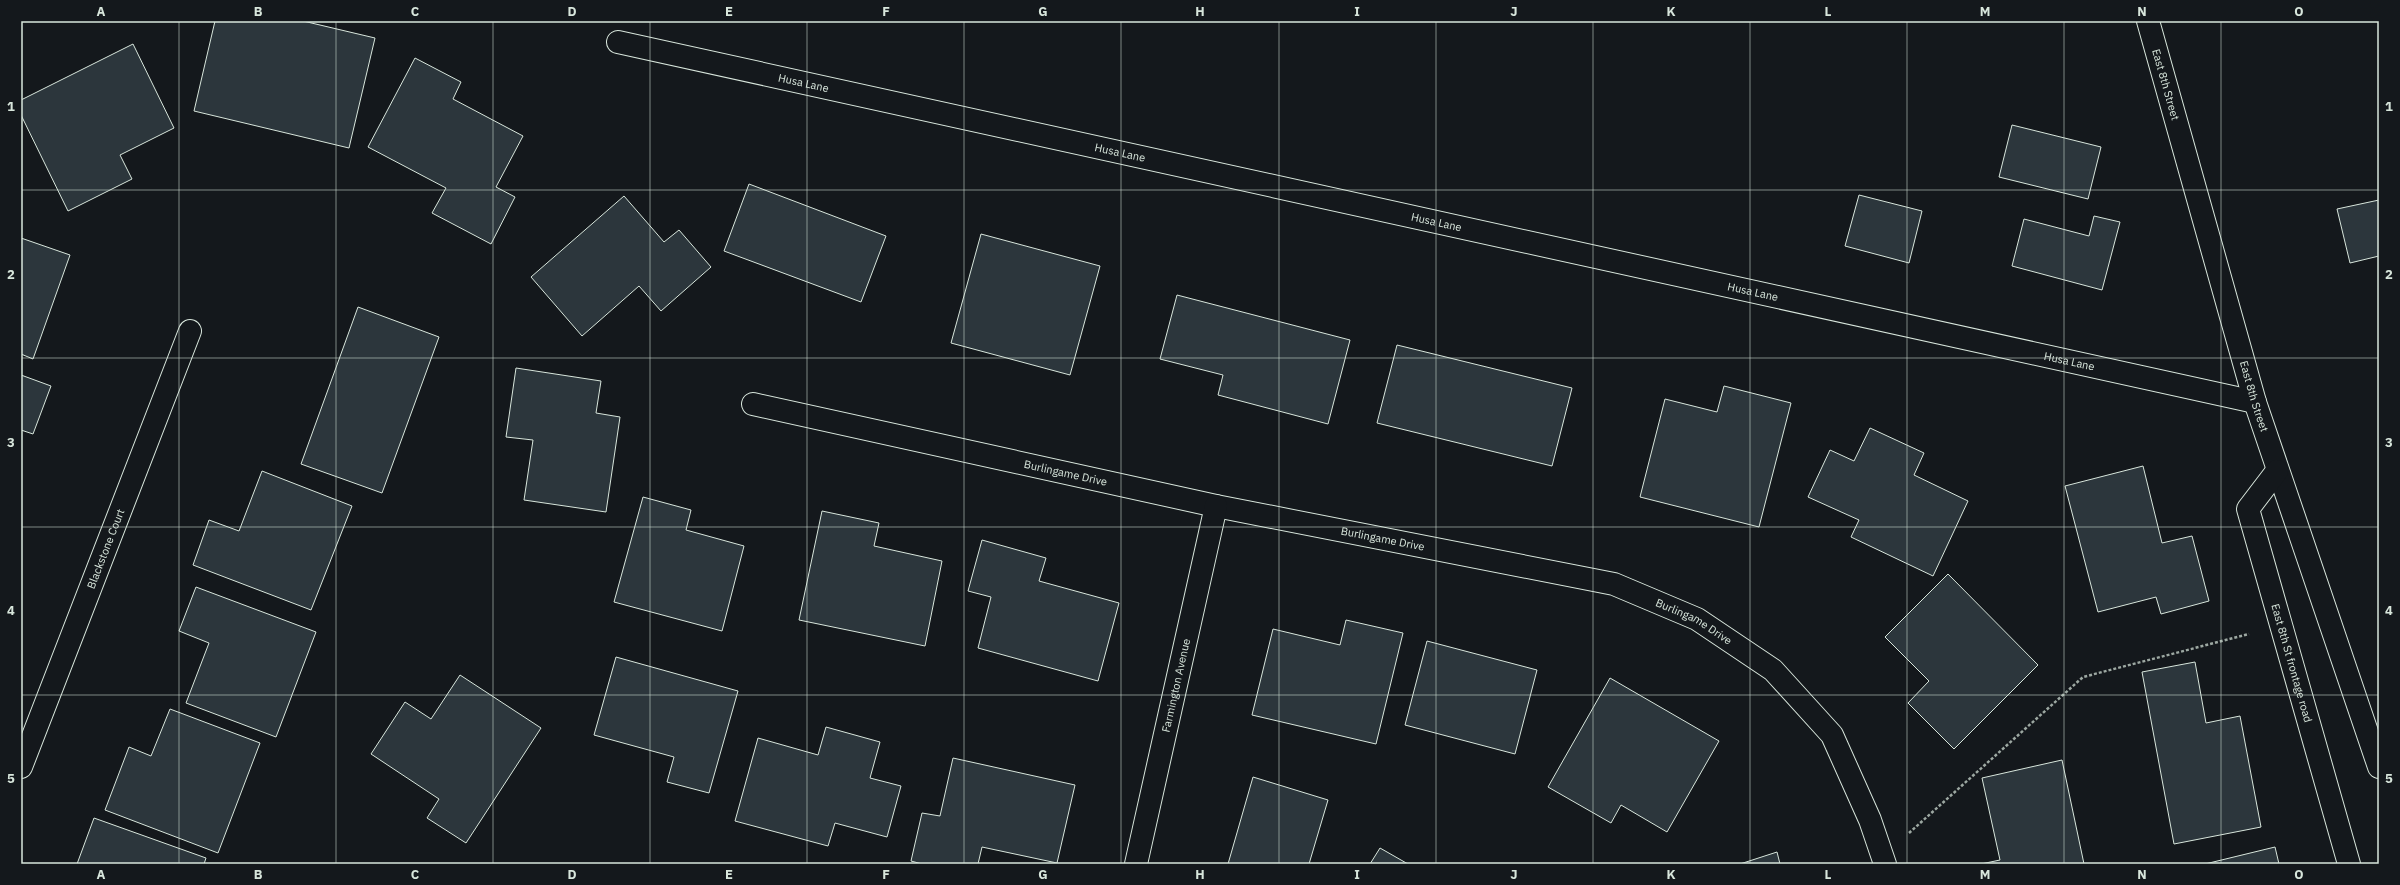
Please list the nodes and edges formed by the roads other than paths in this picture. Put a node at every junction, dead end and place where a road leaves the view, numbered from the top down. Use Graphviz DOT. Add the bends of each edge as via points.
graph roads {
  1 [pos="2148,21"];
  2 [pos="618,42"];
  3 [pos="190,331"];
  4 [pos="2255,402"];
  5 [pos="753,404"];
  6 [pos="2277,471"];
  7 [pos="1216,506"];
  8 [pos="21,767"];
  9 [pos="2379,767"];
  10 [pos="1883,860"];
  11 [pos="1136,864"];
  12 [pos="2349,864"];
  1 -- 4 [label="street, East 8th Street"];
  2 -- 4 [label="street, Husa Lane"];
  3 -- 8 [label="street, Blackstone Court"];
  4 -- 6 [label="street, East 8th Street"];
  5 -- 7 [label="street, Burlingame Drive"];
  6 -- 9 [label="street, East 8th Street"];
  6 -- 12 [label="street, East 8th St frontage road" via="2248,509"];
  7 -- 10 [label="street, Burlingame Drive" via="1614,584 1697,619 1773,670 1832,735 1870,820"];
  7 -- 11 [label="street, Farmington Avenue"];
}
